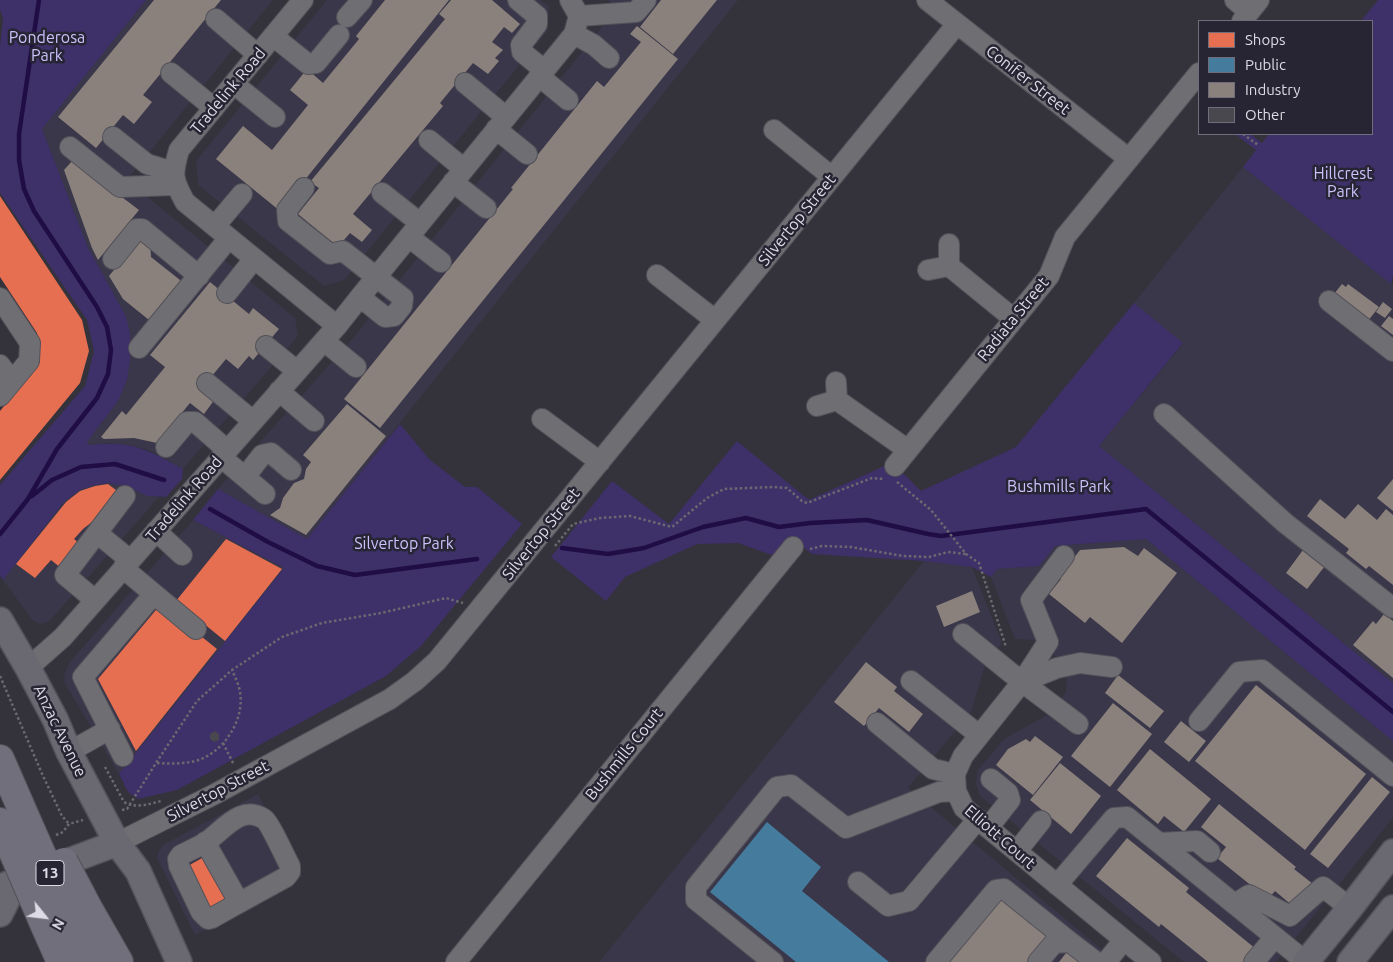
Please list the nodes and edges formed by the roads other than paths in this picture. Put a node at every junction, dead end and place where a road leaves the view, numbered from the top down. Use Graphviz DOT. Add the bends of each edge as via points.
graph roads {
  1 [pos="362,0"];
  2 [pos="518,0"];
  3 [pos="646,0"];
  4 [pos="928,0"];
  5 [pos="302,1"];
  6 [pos="574,10"];
  7 [pos="216,19"];
  8 [pos="957,24"];
  9 [pos="273,36"];
  10 [pos="258,55"];
  11 [pos="609,58"];
  12 [pos="171,73"];
  13 [pos="542,73"];
  14 [pos="1198,75"];
  15 [pos="465,83"];
  16 [pos="234,84"];
  17 [pos="568,100"];
  18 [pos="214,108"];
  19 [pos="275,117"];
  20 [pos="501,123"];
  21 [pos="774,130"];
  22 [pos="113,137"];
  23 [pos="429,140"];
  24 [pos="70,147"];
  25 [pos="527,154"];
  26 [pos="1129,159"];
  27 [pos="459,176"];
  28 [pos="832,177"];
  29 [pos="174,179"];
  30 [pos="304,188"];
  31 [pos="242,194"];
  32 [pos="382,194"];
  33 [pos="486,208"];
  34 [pos="414,230"];
  35 [pos="222,232"];
  36 [pos="949,244"];
  37 [pos="112,258"];
  38 [pos="254,258"];
  39 [pos="441,262"];
  40 [pos="949,266"];
  41 [pos="928,270"];
  42 [pos="657,275"];
  43 [pos="199,276"];
  44 [pos="376,277"];
  45 [pos="227,292"];
  46 [pos="360,297"];
  47 [pos="0,298"];
  48 [pos="1329,301"];
  49 [pos="1014,319"];
  50 [pos="715,320"];
  51 [pos="331,333"];
  52 [pos="266,346"];
  53 [pos="139,348"];
  54 [pos="1393,351"];
  55 [pos="0,365"];
  56 [pos="356,367"];
  57 [pos="297,371"];
  58 [pos="207,383"];
  59 [pos="6,389"];
  60 [pos="280,391"];
  61 [pos="817,406"];
  62 [pos="1164,414"];
  63 [pos="542,419"];
  64 [pos="253,421"];
  65 [pos="314,421"];
  66 [pos="166,447"];
  67 [pos="908,450"];
  68 [pos="224,454"];
  69 [pos="600,462"];
  70 [pos="895,466"];
  71 [pos="292,470"];
  72 [pos="245,477"];
  73 [pos="265,494"];
  74 [pos="126,496"];
  75 [pos="156,531"];
  76 [pos="97,533"];
  77 [pos="793,547"];
  78 [pos="182,555"];
  79 [pos="1064,556"];
  80 [pos="126,564"];
  81 [pos="154,594"];
  82 [pos="95,600"];
  83 [pos="1393,608"];
  84 [pos="0,620"];
  85 [pos="196,629"];
  86 [pos="963,634"];
  87 [pos="1112,667"];
  88 [pos="28,668"];
  89 [pos="911,681"];
  90 [pos="1022,682"];
  91 [pos="1199,721"];
  92 [pos="877,724"];
  93 [pos="1078,724"];
  94 [pos="110,729"];
  95 [pos="979,735"];
  96 [pos="69,752"];
  97 [pos="123,756"];
  98 [pos="0,758"];
  99 [pos="1393,776"];
  100 [pos="991,779"];
  101 [pos="955,783"];
  102 [pos="1041,821"];
  103 [pos="983,823"];
  104 [pos="30,828"];
  105 [pos="206,842"];
  106 [pos="1159,842"];
  107 [pos="117,843"];
  108 [pos="1017,852"];
  109 [pos="1210,852"];
  110 [pos="1393,852"];
  111 [pos="858,882"];
  112 [pos="9,883"];
  113 [pos="1057,885"];
  114 [pos="1235,904"];
  115 [pos="235,905"];
  116 [pos="1350,908"];
  117 [pos="1393,908"];
  118 [pos="0,914"];
  119 [pos="68,917"];
  120 [pos="1275,937"];
  121 [pos="1124,940"];
  122 [pos="1070,942"];
  123 [pos="1355,958"];
  124 [pos="48,962"];
  125 [pos="61,962"];
  126 [pos="90,962"];
  127 [pos="120,962"];
  128 [pos="164,962"];
  129 [pos="179,962"];
  130 [pos="456,962"];
  131 [pos="773,962"];
  132 [pos="936,962"];
  133 [pos="1038,962"];
  134 [pos="1096,962"];
  135 [pos="1106,962"];
  136 [pos="1151,962"];
  137 [pos="1254,962"];
  138 [pos="1306,962"];
  1 -- 9 [label="street" via="316,62 308,64"];
  2 -- 13 [label="street" via="537,16 537,24 521,45 522,52"];
  3 -- 6 [label="street" via="636,12"];
  4 -- 8 [label="street, Conifer Street"];
  5 -- 9 [label="street, Tradelink Road"];
  6 -- 11 [label="street" via="594,45"];
  6 -- 13 [label="street, Tradelink Road"];
  7 -- 10 [label="street"];
  8 -- 26 [label="street, Conifer Street"];
  8 -- 28 [label="street, Silvertop Street"];
  9 -- 10 [label="street, Tradelink Road"];
  10 -- 16 [label="street, Tradelink Road"];
  12 -- 18 [label="street"];
  13 -- 17 [label="street"];
  13 -- 20 [label="street, Tradelink Road"];
  14 -- 26 [label="street, Radiata Street"];
  15 -- 20 [label="street"];
  16 -- 18 [label="street, Tradelink Road"];
  16 -- 19 [label="street"];
  18 -- 29 [label="street, Tradelink Road" via="180,150"];
  20 -- 25 [label="street"];
  20 -- 27 [label="street, Tradelink Road"];
  21 -- 28 [label="street"];
  22 -- 29 [label="street" via="146,164"];
  23 -- 27 [label="street"];
  24 -- 29 [label="street" via="120,187"];
  26 -- 49 [label="street, Radiata Street" via="1065,237 1049,276"];
  27 -- 33 [label="street"];
  27 -- 34 [label="street, Tradelink Road"];
  28 -- 50 [label="street, Silvertop Street"];
  29 -- 35 [label="street" via="185,202"];
  30 -- 44 [label="street" via="287,210 288,221 330,254 343,251"];
  31 -- 35 [label="street"];
  32 -- 34 [label="street"];
  34 -- 39 [label="street"];
  34 -- 44 [label="street, Tradelink Road"];
  35 -- 38 [label="street"];
  35 -- 43 [label="street"];
  36 -- 40 [label="street"];
  37 -- 43 [label="street" via="137,229 142,229"];
  38 -- 45 [label="street"];
  38 -- 51 [label="street"];
  40 -- 41 [label="street"];
  40 -- 49 [label="street"];
  42 -- 50 [label="street"];
  43 -- 53 [label="street"];
  44 -- 46 [label="street, Tradelink Road"];
  44 -- 46 [label="street" via="403,298 402,306 394,316 385,317"];
  46 -- 51 [label="street, Tradelink Road"];
  47 -- 59 [label="street" via="30,343 29,361"];
  48 -- 54 [label="street"];
  49 -- 67 [label="street, Radiata Street"];
  50 -- 69 [label="street, Silvertop Street"];
  51 -- 56 [label="street"];
  51 -- 57 [label="street, Tradelink Road"];
  52 -- 57 [label="street"];
  55 -- 59 [label="street"];
  57 -- 60 [label="street, Tradelink Road"];
  58 -- 64 [label="street"];
  60 -- 64 [label="street, Tradelink Road"];
  60 -- 65 [label="street"];
  61 -- 67 [label="street" via="837,391"];
  62 -- 83 [label="street" via="1285,523"];
  63 -- 69 [label="street"];
  64 -- 68 [label="street, Tradelink Road"];
  66 -- 68 [label="street" via="187,422 195,422"];
  67 -- 70 [label="street, Radiata Street"];
  68 -- 72 [label="street"];
  68 -- 75 [label="street, Tradelink Road"];
  69 -- 107 [label="street, Silvertop Street" via="437,661 415,681 390,699 221,791"];
  71 -- 72 [label="street" via="271,453 262,455"];
  72 -- 73 [label="street"];
  74 -- 76 [label="street"];
  75 -- 78 [label="street"];
  75 -- 80 [label="street, Tradelink Road"];
  76 -- 80 [label="street"];
  76 -- 82 [label="street" via="65,574"];
  77 -- 130 [label="street, Bushmills Court"];
  79 -- 90 [label="street" via="1031,600 1048,642"];
  80 -- 81 [label="street"];
  80 -- 82 [label="street, Tradelink Road"];
  81 -- 85 [label="street"];
  81 -- 94 [label="street" via="84,677"];
  82 -- 88 [label="street, Tradelink Road"];
  84 -- 88 [label="main road, Anzac Avenue"];
  86 -- 90 [label="street"];
  87 -- 90 [label="street" via="1080,663"];
  88 -- 96 [label="main road, Anzac Avenue"];
  89 -- 95 [label="street"];
  90 -- 93 [label="street"];
  90 -- 95 [label="street"];
  91 -- 99 [label="street" via="1238,672 1262,670"];
  92 -- 101 [label="street"];
  94 -- 96 [label="street"];
  94 -- 97 [label="street"];
  95 -- 101 [label="street" via="963,756"];
  96 -- 107 [label="main road, Anzac Avenue"];
  98 -- 104 [label="highway, 13"];
  100 -- 103 [label="street" via="1008,793 1010,800"];
  101 -- 103 [label="street, Elliott Court" via="964,808"];
  101 -- 131 [label="street" via="846,828 791,785 777,787 696,887 696,900"];
  102 -- 108 [label="street"];
  103 -- 108 [label="street, Elliott Court"];
  103 -- 111 [label="street" via="909,901 888,906"];
  104 -- 119 [label="highway, 13, bridge"];
  105 -- 115 [label="street" via="236,897"];
  105 -- 115 [label="street" via="181,855 179,866 204,917 212,918"];
  105 -- 115 [label="street" via="223,826 242,815 254,815 265,820 290,866 286,877"];
  106 -- 109 [label="street" via="1197,841"];
  106 -- 113 [label="street" via="1128,817 1114,818"];
  106 -- 114 [label="street"];
  107 -- 112 [label="main road, Silvertop Street"];
  107 -- 128 [label="main road, Anzac Avenue" via="121,876"];
  107 -- 129 [label="main road, Anzac Avenue" via="138,871"];
  108 -- 113 [label="street, Elliott Court"];
  110 -- 116 [label="main road"];
  112 -- 118 [label="main road"];
  113 -- 121 [label="street, Elliott Court"];
  114 -- 116 [label="street" via="1249,895 1290,916 1323,887"];
  114 -- 120 [label="street"];
  116 -- 138 [label="main road"];
  117 -- 123 [label="main road"];
  119 -- 124 [label="highway" via="44,950"];
  119 -- 125 [label="highway, 13"];
  119 -- 126 [label="highway, 13"];
  119 -- 127 [label="highway"];
  120 -- 137 [label="street"];
  120 -- 138 [label="street"];
  121 -- 135 [label="street"];
  121 -- 136 [label="street, Elliott Court"];
  122 -- 132 [label="street" via="1004,889 996,890"];
  122 -- 133 [label="street" via="1054,943"];
  122 -- 134 [label="street"];
}
